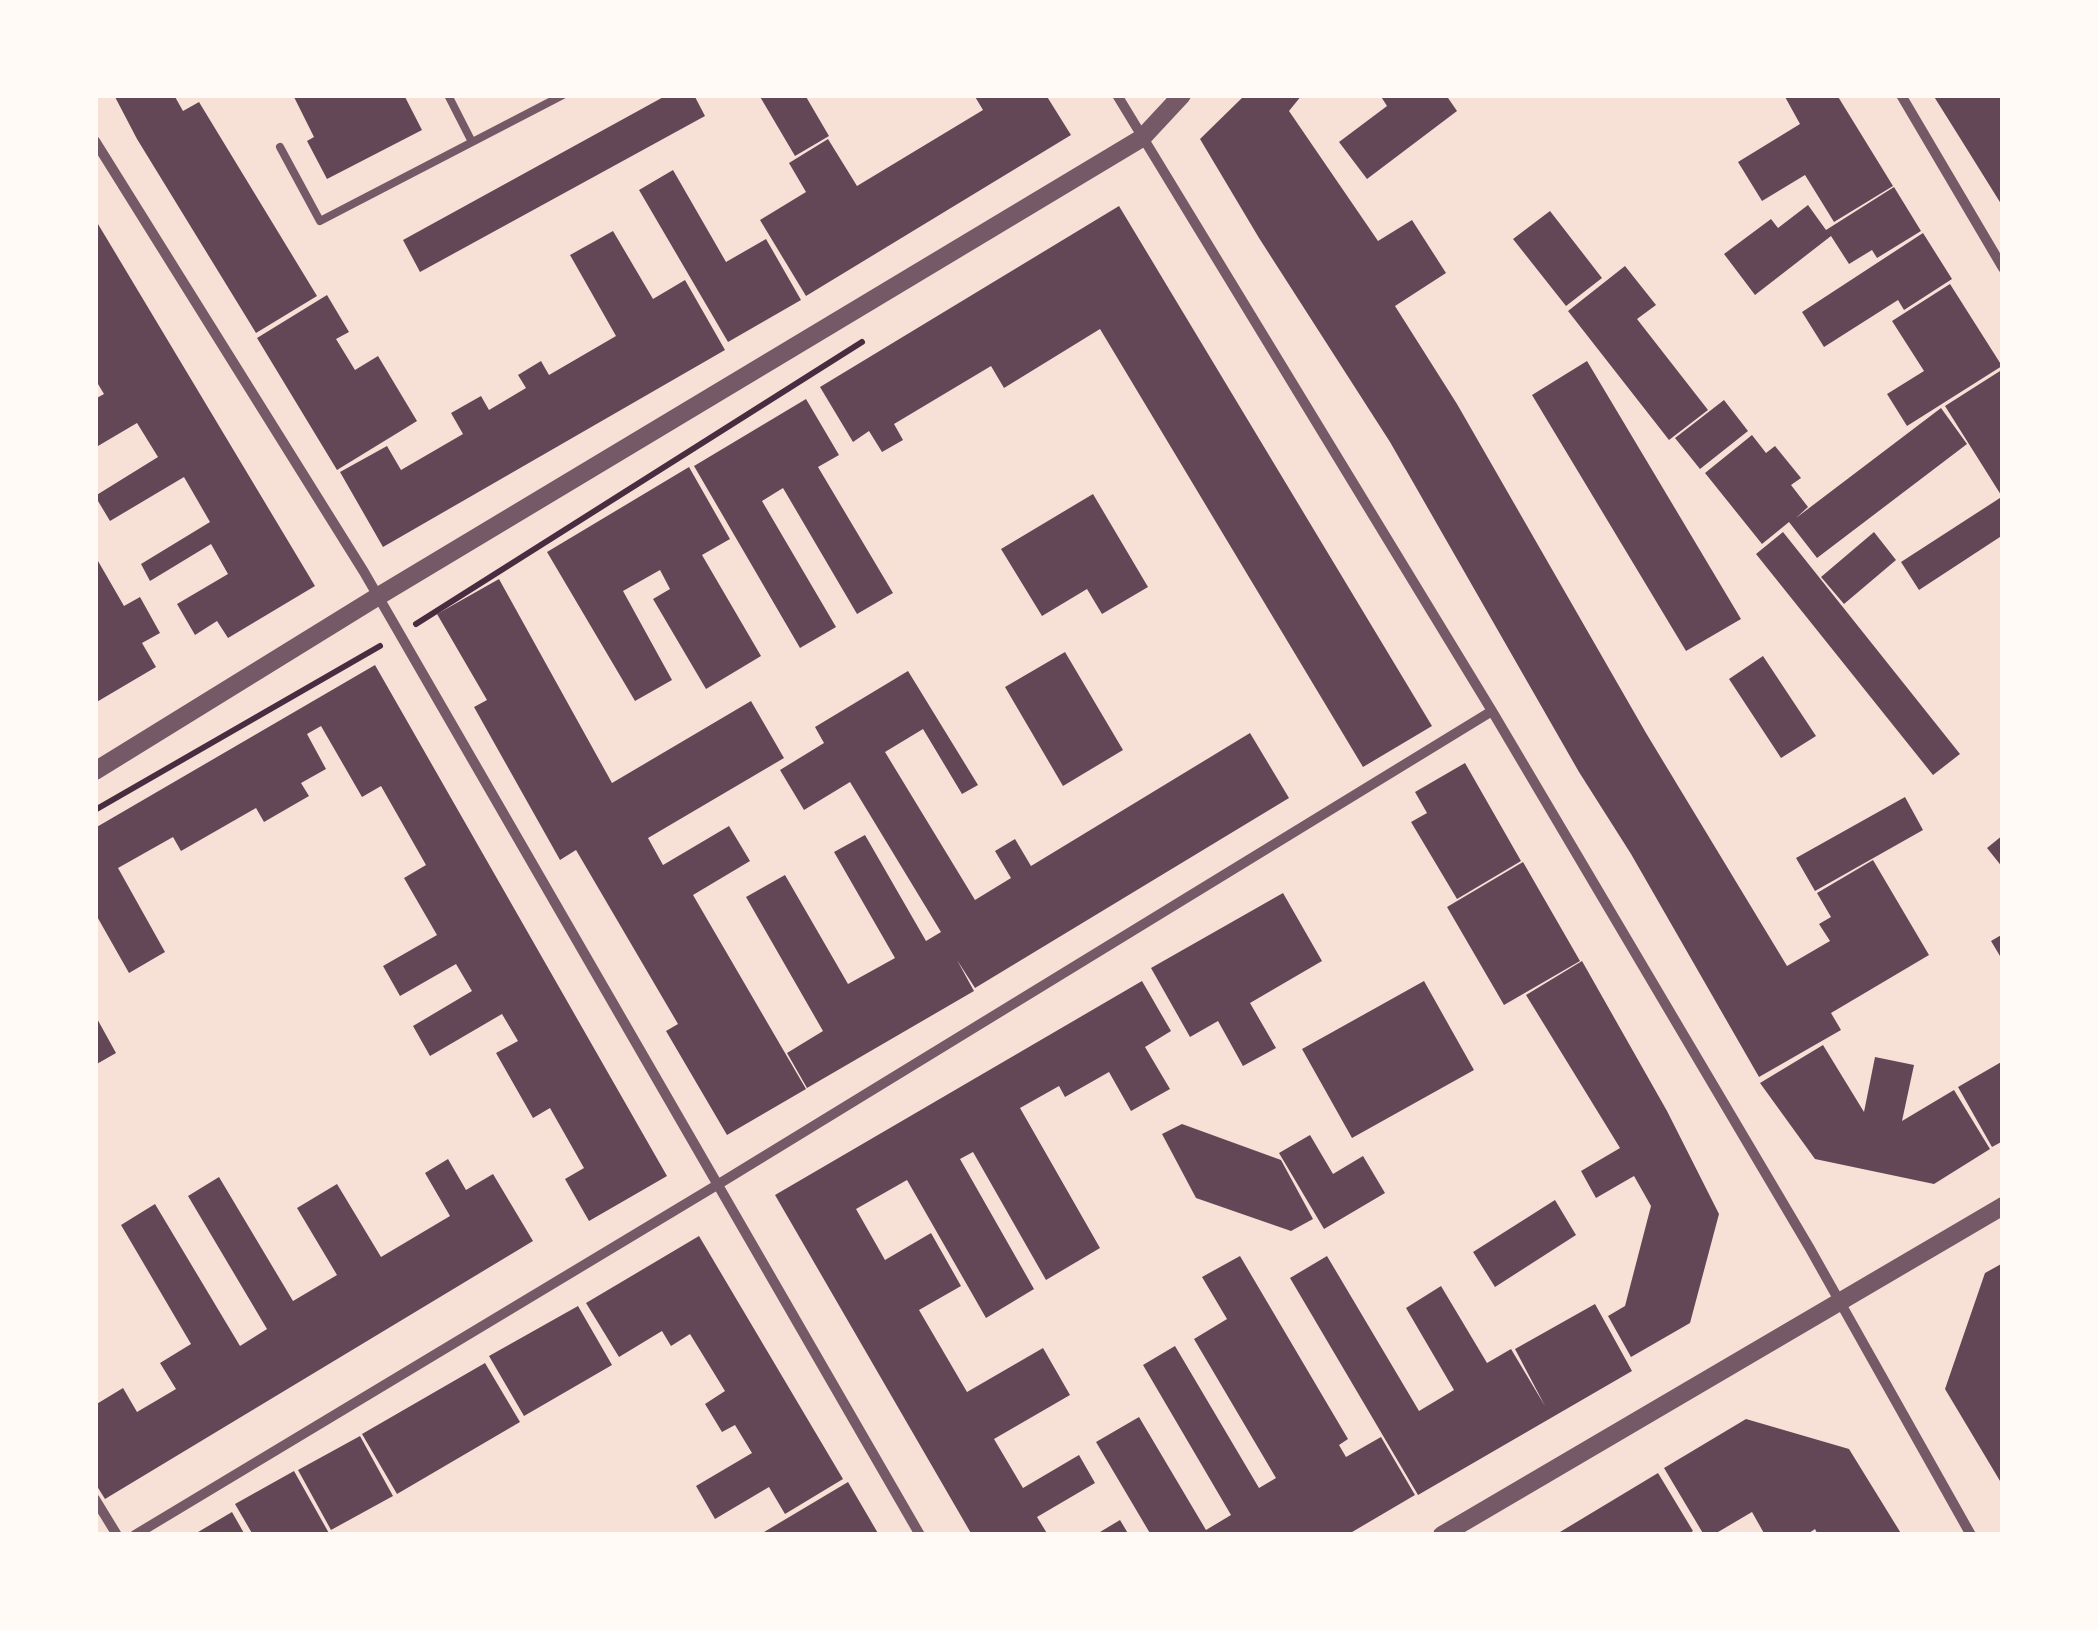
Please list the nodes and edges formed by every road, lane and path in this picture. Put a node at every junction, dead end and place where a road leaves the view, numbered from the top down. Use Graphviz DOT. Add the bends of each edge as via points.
graph roads {
  1 [pos="448,95"];
  2 [pos="563,95"];
  3 [pos="1116,95"];
  4 [pos="1182,95"];
  5 [pos="1901,95"];
  6 [pos="1142,138"];
  7 [pos="95,141"];
  8 [pos="472,142"];
  9 [pos="280,147"];
  10 [pos="2003,268"];
  11 [pos="867,339"];
  12 [pos="378,597"];
  13 [pos="400,635"];
  14 [pos="1492,711"];
  15 [pos="95,770"];
  16 [pos="95,810"];
  17 [pos="717,1185"];
  18 [pos="2003,1206"];
  19 [pos="1839,1301"];
  20 [pos="95,1499"];
  21 [pos="117,1535"];
  22 [pos="135,1535"];
  23 [pos="920,1535"];
  24 [pos="1442,1535"];
  25 [pos="1971,1535"];
  1 -- 8 [label="lane"];
  2 -- 8 [label="lane"];
  3 -- 6 [label="street"];
  4 -- 6 [label="street"];
  5 -- 10 [label="street"];
  6 -- 12 [label="street"];
  6 -- 14 [label="street"];
  7 -- 12 [label="street"];
  8 -- 9 [label="lane" via="320,221"];
  11 -- 13 [label="path"];
  12 -- 13 [label="street"];
  12 -- 15 [label="street"];
  13 -- 16 [label="path"];
  13 -- 17 [label="street"];
  14 -- 17 [label="street"];
  14 -- 19 [label="street"];
  17 -- 22 [label="street"];
  17 -- 23 [label="street"];
  18 -- 19 [label="street"];
  19 -- 24 [label="street"];
  19 -- 25 [label="street"];
  20 -- 21 [label="street"];
}
